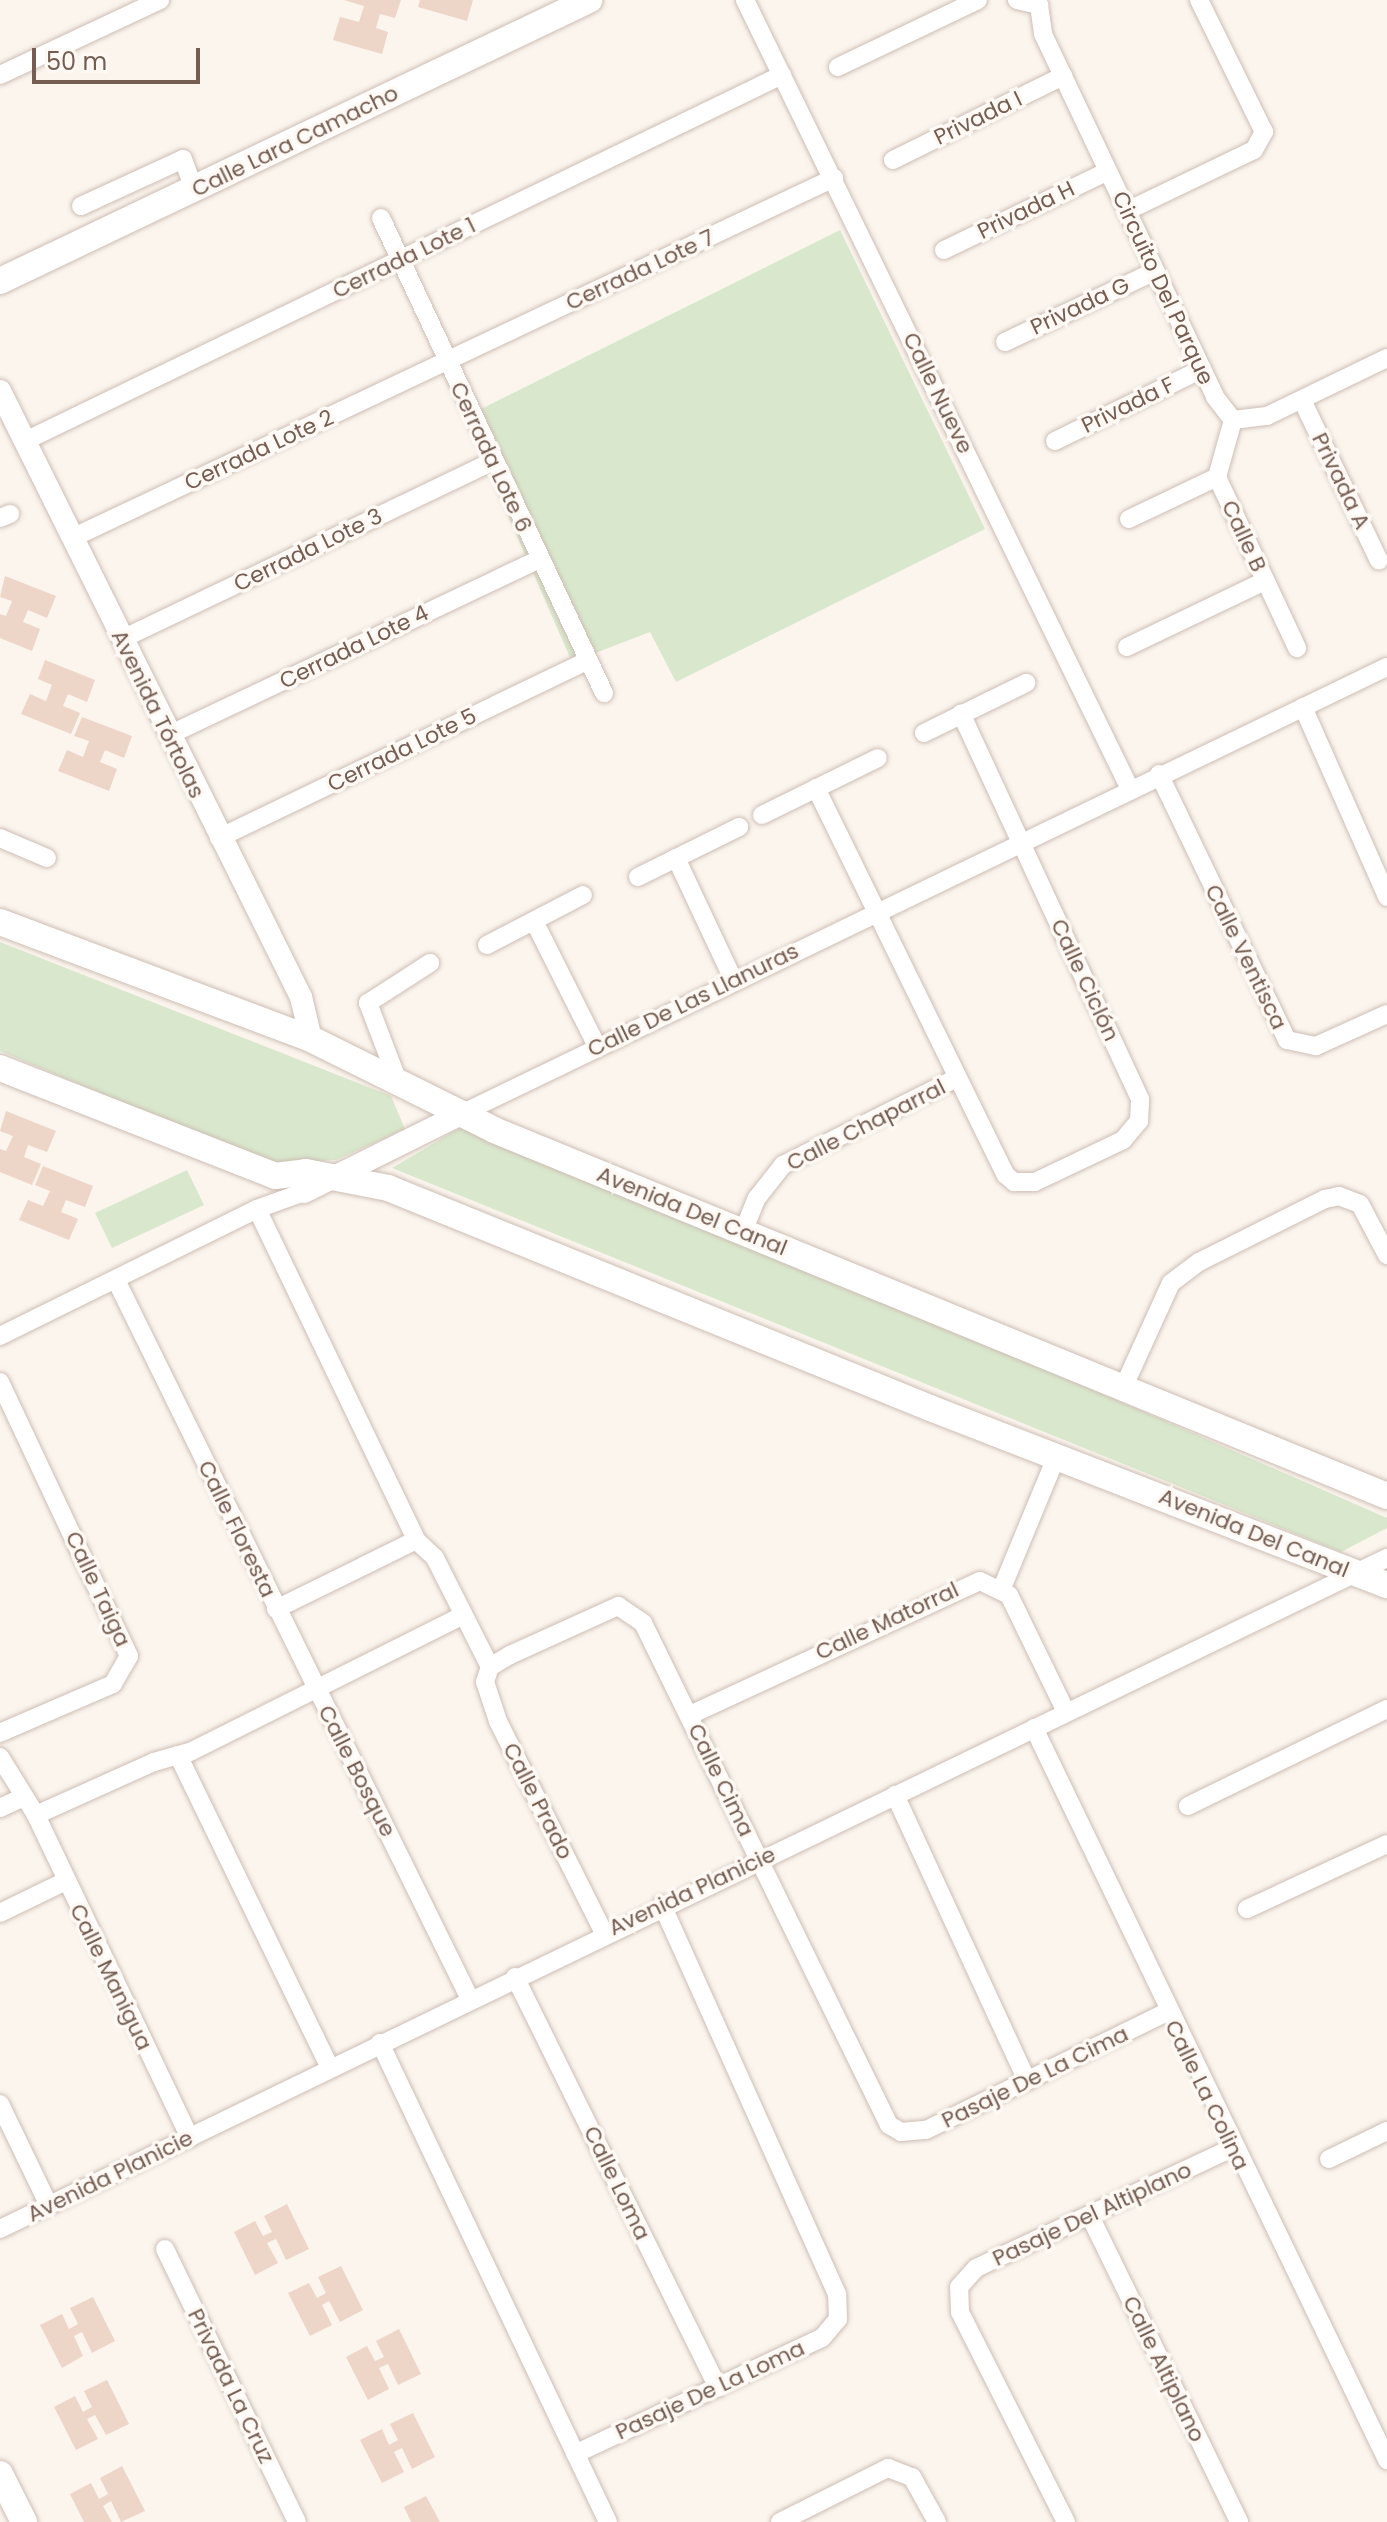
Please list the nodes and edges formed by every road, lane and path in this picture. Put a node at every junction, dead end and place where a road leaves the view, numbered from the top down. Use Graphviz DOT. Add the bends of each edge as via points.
graph roads {
  1 [pos="160,0"];
  2 [pos="589,0"];
  3 [pos="745,0"];
  4 [pos="978,0"];
  5 [pos="1017,0"];
  6 [pos="1199,0"];
  7 [pos="1041,3"];
  8 [pos="838,67"];
  9 [pos="0,75"];
  10 [pos="782,75"];
  11 [pos="1063,76"];
  12 [pos="893,160"];
  13 [pos="1108,171"];
  14 [pos="834,178"];
  15 [pos="194,190"];
  16 [pos="81,206"];
  17 [pos="1127,211"];
  18 [pos="381,218"];
  19 [pos="944,250"];
  20 [pos="400,260"];
  21 [pos="1155,271"];
  22 [pos="0,281"];
  23 [pos="1005,342"];
  24 [pos="1387,358"];
  25 [pos="447,362"];
  26 [pos="1202,369"];
  27 [pos="0,391"];
  28 [pos="1302,400"];
  29 [pos="1233,420"];
  30 [pos="25,441"];
  31 [pos="1055,441"];
  32 [pos="494,461"];
  33 [pos="1217,477"];
  34 [pos="1129,519"];
  35 [pos="72,538"];
  36 [pos="539,559"];
  37 [pos="1379,561"];
  38 [pos="1265,581"];
  39 [pos="122,639"];
  40 [pos="1127,647"];
  41 [pos="1297,648"];
  42 [pos="586,661"];
  43 [pos="1387,667"];
  44 [pos="1026,683"];
  45 [pos="604,693"];
  46 [pos="1303,707"];
  47 [pos="961,714"];
  48 [pos="924,733"];
  49 [pos="169,735"];
  50 [pos="878,758"];
  51 [pos="1159,774"];
  52 [pos="1129,787"];
  53 [pos="816,788"];
  54 [pos="762,815"];
  55 [pos="739,827"];
  56 [pos="0,838"];
  57 [pos="219,838"];
  58 [pos="1021,842"];
  59 [pos="47,858"];
  60 [pos="676,858"];
  61 [pos="638,877"];
  62 [pos="583,895"];
  63 [pos="1387,897"];
  64 [pos="874,911"];
  65 [pos="534,921"];
  66 [pos="0,922"];
  67 [pos="487,945"];
  68 [pos="430,963"];
  69 [pos="733,979"];
  70 [pos="1387,1014"];
  71 [pos="311,1039"];
  72 [pos="597,1046"];
  73 [pos="0,1068"];
  74 [pos="955,1079"];
  75 [pos="399,1084"];
  76 [pos="463,1113"];
  77 [pos="1139,1121"];
  78 [pos="338,1176"];
  79 [pos="304,1192"];
  80 [pos="257,1209"];
  81 [pos="743,1232"];
  82 [pos="1387,1255"];
  83 [pos="116,1280"];
  84 [pos="0,1336"];
  85 [pos="0,1382"];
  86 [pos="1124,1386"];
  87 [pos="1057,1455"];
  88 [pos="1387,1496"];
  89 [pos="416,1540"];
  90 [pos="1387,1558"];
  91 [pos="1355,1573"];
  92 [pos="1387,1585"];
  93 [pos="1002,1588"];
  94 [pos="276,1609"];
  95 [pos="464,1615"];
  96 [pos="490,1667"];
  97 [pos="316,1691"];
  98 [pos="1387,1709"];
  99 [pos="1066,1712"];
  100 [pos="690,1715"];
  101 [pos="1034,1728"];
  102 [pos="0,1733"];
  103 [pos="178,1755"];
  104 [pos="0,1757"];
  105 [pos="895,1795"];
  106 [pos="21,1798"];
  107 [pos="1188,1806"];
  108 [pos="0,1808"];
  109 [pos="36,1815"];
  110 [pos="1387,1844"];
  111 [pos="760,1860"];
  112 [pos="66,1881"];
  113 [pos="662,1905"];
  114 [pos="1247,1909"];
  115 [pos="0,1913"];
  116 [pos="604,1933"];
  117 [pos="515,1977"];
  118 [pos="470,1999"];
  119 [pos="1167,2012"];
  120 [pos="380,2043"];
  121 [pos="330,2068"];
  122 [pos="1027,2081"];
  123 [pos="0,2104"];
  124 [pos="1387,2131"];
  125 [pos="901,2132"];
  126 [pos="190,2138"];
  127 [pos="1232,2148"];
  128 [pos="1329,2159"];
  129 [pos="49,2206"];
  130 [pos="1090,2216"];
  131 [pos="0,2229"];
  132 [pos="165,2249"];
  133 [pos="718,2388"];
  134 [pos="575,2454"];
  135 [pos="1387,2460"];
  136 [pos="0,2474"];
  137 [pos="24,2522"];
  138 [pos="297,2522"];
  139 [pos="608,2522"];
  140 [pos="780,2522"];
  141 [pos="937,2522"];
  142 [pos="1066,2522"];
  143 [pos="1239,2522"];
  1 -- 9 [label="street"];
  2 -- 15 [label="main road, Calle Lara Camacho"];
  3 -- 10 [label="street, Calle Nueve"];
  4 -- 8 [label="street"];
  5 -- 7 [label="street"];
  6 -- 17 [label="street" via="1264,132 1254,150"];
  7 -- 11 [label="street, Circuito Del Parque" via="1043,34"];
  10 -- 14 [label="street, Calle Nueve"];
  10 -- 20 [label="street, Cerrada Lote 1"];
  11 -- 12 [label="street, Privada I"];
  11 -- 13 [label="street, Circuito Del Parque"];
  13 -- 17 [label="street, Circuito Del Parque"];
  13 -- 19 [label="street, Privada H"];
  14 -- 25 [label="street, Cerrada Lote 7"];
  14 -- 52 [label="street, Calle Nueve"];
  15 -- 16 [label="street" via="183,159"];
  15 -- 22 [label="main road, Calle Lara Camacho"];
  17 -- 21 [label="street, Circuito Del Parque"];
  18 -- 20 [label="street, Cerrada Lote 6"];
  20 -- 25 [label="street, Cerrada Lote 6"];
  20 -- 30 [label="street, Cerrada Lote 1"];
  21 -- 23 [label="street, Privada G"];
  21 -- 26 [label="street, Circuito Del Parque"];
  24 -- 28 [label="street"];
  25 -- 32 [label="street, Cerrada Lote 6"];
  25 -- 35 [label="street, Cerrada Lote 2"];
  26 -- 29 [label="street, Circuito Del Parque"];
  26 -- 31 [label="street, Privada F"];
  27 -- 30 [label="street, Avenida Tórtolas"];
  28 -- 29 [label="street" via="1267,416"];
  28 -- 37 [label="street, Privada A"];
  29 -- 33 [label="street, Calle B"];
  30 -- 35 [label="street, Avenida Tórtolas"];
  32 -- 36 [label="street, Cerrada Lote 6"];
  32 -- 39 [label="street, Cerrada Lote 3"];
  33 -- 34 [label="street"];
  33 -- 38 [label="street, Calle B"];
  35 -- 39 [label="street, Avenida Tórtolas"];
  36 -- 42 [label="street, Cerrada Lote 6"];
  36 -- 49 [label="street, Cerrada Lote 4"];
  38 -- 40 [label="street"];
  38 -- 41 [label="street, Calle B"];
  39 -- 49 [label="street, Avenida Tórtolas"];
  42 -- 45 [label="street, Cerrada Lote 6"];
  42 -- 57 [label="street, Cerrada Lote 5"];
  43 -- 46 [label="street, Calle De Las Llanuras"];
  44 -- 47 [label="street"];
  46 -- 51 [label="street, Calle De Las Llanuras"];
  46 -- 63 [label="street"];
  47 -- 48 [label="street"];
  47 -- 58 [label="street, Calle Ciclón"];
  49 -- 57 [label="street, Avenida Tórtolas"];
  50 -- 53 [label="street"];
  51 -- 52 [label="street, Calle De Las Llanuras"];
  51 -- 70 [label="street, Calle Ventisca" via="1287,1040 1316,1046"];
  52 -- 58 [label="street, Calle De Las Llanuras"];
  53 -- 54 [label="street"];
  53 -- 64 [label="street"];
  55 -- 60 [label="street"];
  56 -- 59 [label="street"];
  57 -- 71 [label="street, Avenida Tórtolas" via="301,997"];
  58 -- 64 [label="street, Calle De Las Llanuras"];
  58 -- 77 [label="street, Calle Ciclón" via="1140,1099"];
  60 -- 61 [label="street"];
  60 -- 69 [label="street"];
  62 -- 65 [label="street"];
  64 -- 69 [label="street, Calle De Las Llanuras"];
  64 -- 74 [label="street"];
  65 -- 67 [label="street"];
  65 -- 72 [label="street"];
  66 -- 71 [label="main road, Avenida Del Canal"];
  68 -- 75 [label="street" via="368,1003"];
  69 -- 72 [label="street, Calle De Las Llanuras"];
  71 -- 75 [label="main road, Avenida Del Canal"];
  72 -- 76 [label="street, Calle De Las Llanuras"];
  73 -- 78 [label="main road, Avenida Del Canal" via="275,1176"];
  74 -- 77 [label="street, Calle Chaparral" via="1000,1166 1014,1182 1035,1182 1123,1140"];
  74 -- 81 [label="street, Calle Chaparral" via="783,1165 757,1198"];
  75 -- 76 [label="main road, Avenida Del Canal"];
  76 -- 78 [label="street, Calle De Las Llanuras"];
  76 -- 81 [label="main road, Avenida Del Canal"];
  78 -- 79 [label="street, Calle De Las Llanuras"];
  78 -- 87 [label="main road, Avenida Del Canal" via="388,1188"];
  79 -- 80 [label="street, Calle De Las Llanuras"];
  80 -- 83 [label="street, Calle De Las Llanuras"];
  80 -- 89 [label="street"];
  81 -- 86 [label="main road, Avenida Del Canal"];
  82 -- 86 [label="street" via="1367,1214 1352,1199 1325,1199 1183,1272 1161,1296"];
  83 -- 84 [label="street, Calle De Las Llanuras"];
  83 -- 94 [label="street, Calle Floresta"];
  85 -- 102 [label="street, Calle Taiga" via="129,1656 113,1684"];
  86 -- 88 [label="main road, Avenida Del Canal"];
  87 -- 91 [label="main road, Avenida Del Canal"];
  87 -- 93 [label="street"];
  89 -- 94 [label="street, Calle Floresta"];
  89 -- 95 [label="street" via="435,1558"];
  90 -- 91 [label="street, Avenida Planicie"];
  91 -- 92 [label="main road, Avenida Del Canal"];
  91 -- 99 [label="street, Avenida Planicie"];
  93 -- 99 [label="street"];
  93 -- 100 [label="street, Calle Matorral" via="980,1581 961,1586"];
  94 -- 97 [label="street"];
  95 -- 96 [label="street"];
  95 -- 97 [label="street"];
  96 -- 100 [label="street, Calle Cima" via="606,1609 627,1608 643,1623"];
  96 -- 116 [label="street, Calle Prado" via="485,1682 498,1721"];
  97 -- 103 [label="street, Calle Bosque"];
  97 -- 118 [label="street, Calle Bosque"];
  98 -- 107 [label="street"];
  99 -- 101 [label="street, Avenida Planicie"];
  100 -- 111 [label="street, Calle Cima"];
  101 -- 105 [label="street, Avenida Planicie"];
  101 -- 119 [label="street, Calle La Colina"];
  103 -- 109 [label="street, Calle Bosque"];
  103 -- 121 [label="street"];
  104 -- 106 [label="street"];
  105 -- 111 [label="street, Avenida Planicie"];
  105 -- 122 [label="street"];
  106 -- 108 [label="street"];
  106 -- 109 [label="street"];
  109 -- 112 [label="street"];
  110 -- 114 [label="street"];
  111 -- 113 [label="street, Avenida Planicie"];
  111 -- 125 [label="street, Calle Cima" via="882,2114"];
  112 -- 115 [label="street, Calle Manigua"];
  112 -- 126 [label="street, Calle Manigua"];
  113 -- 116 [label="street, Avenida Planicie"];
  113 -- 133 [label="street, Pasaje De La Loma" via="837,2294 838,2319 822,2338"];
  116 -- 117 [label="street, Avenida Planicie"];
  117 -- 118 [label="street, Avenida Planicie"];
  117 -- 133 [label="street, Calle Loma"];
  118 -- 120 [label="street, Avenida Planicie"];
  119 -- 122 [label="street, Pasaje De La Cima"];
  119 -- 127 [label="street, Calle La Colina"];
  120 -- 121 [label="street, Avenida Planicie"];
  120 -- 134 [label="street"];
  121 -- 126 [label="street, Avenida Planicie"];
  122 -- 125 [label="street, Pasaje De La Cima" via="926,2130"];
  123 -- 129 [label="street"];
  124 -- 128 [label="street"];
  126 -- 129 [label="street, Avenida Planicie"];
  127 -- 130 [label="street, Pasaje Del Altiplano"];
  127 -- 135 [label="street, Calle La Colina"];
  129 -- 131 [label="street, Avenida Planicie"];
  130 -- 142 [label="street, Pasaje Del Altiplano" via="976,2268 959,2287 960,2312"];
  130 -- 143 [label="street, Calle Altiplano"];
  132 -- 138 [label="street, Privada La Cruz"];
  133 -- 134 [label="street, Pasaje De La Loma"];
  134 -- 139 [label="street"];
  136 -- 137 [label="main road"];
  140 -- 141 [label="street" via="875,2472 901,2470 920,2487"];
}
